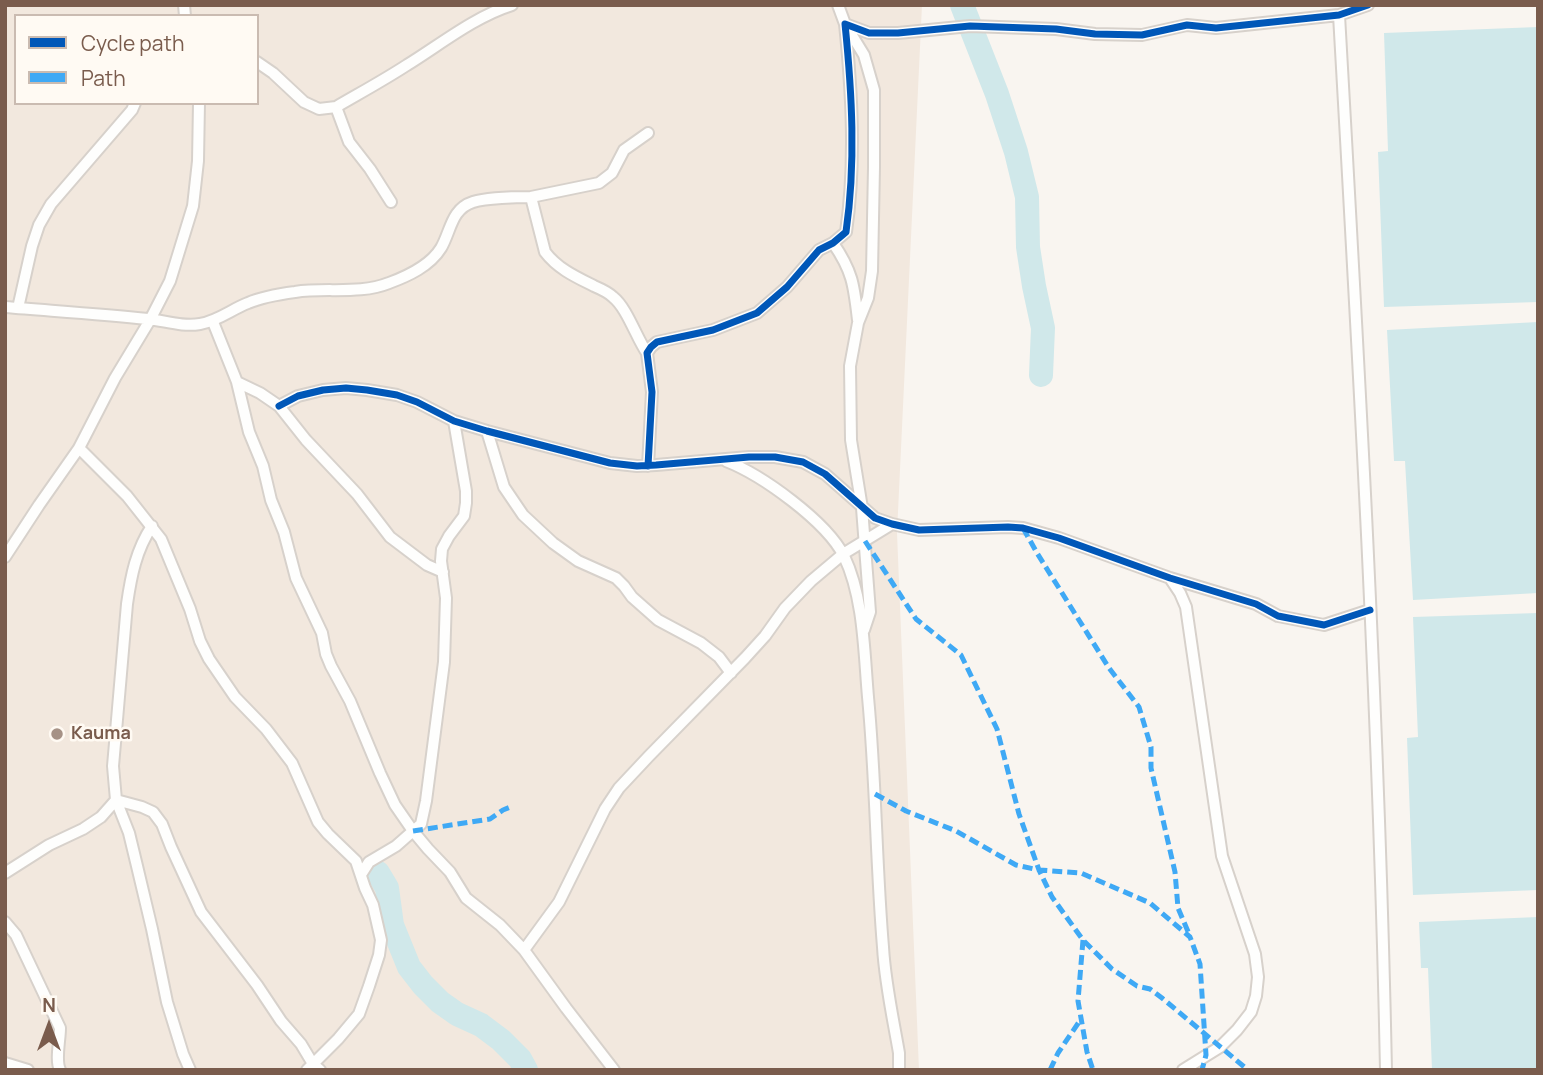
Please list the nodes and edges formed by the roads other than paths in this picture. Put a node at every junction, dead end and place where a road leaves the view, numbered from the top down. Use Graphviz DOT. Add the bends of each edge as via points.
graph roads {
  1 [pos="512,5"];
  2 [pos="838,5"];
  3 [pos="1368,5"];
  4 [pos="1339,15"];
  5 [pos="845,24"];
  6 [pos="259,63"];
  7 [pos="134,105"];
  8 [pos="199,105"];
  9 [pos="336,107"];
  10 [pos="648,133"];
  11 [pos="531,197"];
  12 [pos="391,202"];
  13 [pos="833,243"];
  14 [pos="5,307"];
  15 [pos="18,308"];
  16 [pos="150,320"];
  17 [pos="213,321"];
  18 [pos="858,323"];
  19 [pos="647,353"];
  20 [pos="237,382"];
  21 [pos="279,406"];
  22 [pos="454,421"];
  23 [pos="487,431"];
  24 [pos="79,448"];
  25 [pos="723,460"];
  26 [pos="648,466"];
  27 [pos="862,508"];
  28 [pos="892,524"];
  29 [pos="152,526"];
  30 [pos="865,541"];
  31 [pos="843,554"];
  32 [pos="5,557"];
  33 [pos="443,572"];
  34 [pos="1170,578"];
  35 [pos="1370,610"];
  36 [pos="864,632"];
  37 [pos="731,673"];
  38 [pos="116,800"];
  39 [pos="413,831"];
  40 [pos="5,873"];
  41 [pos="362,873"];
  42 [pos="5,922"];
  43 [pos="524,950"];
  44 [pos="5,1063"];
  45 [pos="55,1067"];
  46 [pos="313,1068"];
  47 [pos="28,1070"];
  48 [pos="190,1070"];
  49 [pos="614,1070"];
  50 [pos="899,1070"];
  51 [pos="1183,1070"];
  52 [pos="1386,1070"];
  1 -- 9 [label="street" via="469,25"];
  2 -- 5 [label="street"];
  3 -- 4 [label="street"];
  4 -- 5 [label="street" via="1216,28 1187,25 1142,35 970,26 869,33"];
  4 -- 35 [label="street"];
  5 -- 13 [label="street" via="853,128 852,197 846,232"];
  5 -- 18 [label="street" via="864,55 874,90 872,271"];
  6 -- 9 [label="street" via="304,102 319,109"];
  7 -- 15 [label="street" via="51,204 32,246"];
  8 -- 16 [label="street" via="193,206 170,281"];
  9 -- 12 [label="street" via="349,142"];
  10 -- 11 [label="street" via="624,150 612,173 599,183"];
  11 -- 17 [label="street" via="472,202 451,221 432,259 388,284 295,292 250,302"];
  11 -- 19 [label="street" via="545,252 567,273 611,294"];
  13 -- 18 [label="street" via="853,281"];
  13 -- 19 [label="street" via="819,250 757,313 713,330 657,342"];
  14 -- 15 [label="street"];
  15 -- 16 [label="street"];
  16 -- 17 [label="street" via="181,325"];
  16 -- 24 [label="street"];
  17 -- 20 [label="street"];
  18 -- 27 [label="street" via="850,366 851,440"];
  19 -- 26 [label="street" via="652,392"];
  20 -- 21 [label="street"];
  20 -- 39 [label="street" via="296,578 380,773"];
  21 -- 22 [label="street" via="323,390 356,389 397,395"];
  21 -- 33 [label="street" via="390,537"];
  22 -- 23 [label="street"];
  22 -- 33 [label="street" via="466,503 464,516 442,549"];
  23 -- 26 [label="street" via="610,463"];
  23 -- 37 [label="street" via="504,487 523,515 578,561 616,578 658,620 701,643"];
  24 -- 29 [label="street"];
  24 -- 32 [label="street"];
  25 -- 26 [label="street"];
  25 -- 27 [label="street" via="775,457 803,461 825,474"];
  25 -- 31 [label="street" via="781,493 828,533"];
  27 -- 28 [label="street"];
  27 -- 30 [label="street"];
  28 -- 30 [label="street"];
  28 -- 34 [label="street" via="919,530 1023,528"];
  29 -- 38 [label="street" via="136,556 127,604 113,766"];
  29 -- 41 [label="street" via="170,557 209,659 235,697 278,743 318,822"];
  30 -- 31 [label="street"];
  30 -- 36 [label="street" via="870,612"];
  31 -- 36 [label="street"];
  31 -- 37 [label="street" via="785,608"];
  33 -- 39 [label="street" via="446,598 439,705 426,801 421,824"];
  34 -- 35 [label="street" via="1256,604 1278,616 1324,625"];
  34 -- 51 [label="street" via="1186,607 1222,856 1255,954 1258,977 1251,1012 1237,1030 1220,1047"];
  35 -- 52 [label="street"];
  36 -- 50 [label="street" via="883,949"];
  37 -- 43 [label="street" via="619,788 559,902"];
  38 -- 40 [label="street" via="83,829"];
  38 -- 46 [label="street" via="153,812 162,824 201,912 301,1044"];
  38 -- 48 [label="street" via="129,834 167,1002"];
  39 -- 41 [label="street" via="369,862"];
  39 -- 43 [label="street" via="450,872 466,898"];
  41 -- 46 [label="street" via="378,921 379,955 359,1014"];
  42 -- 45 [label="street" via="16,935 60,1028"];
  43 -- 49 [label="street"];
  44 -- 47 [label="street"];
}
